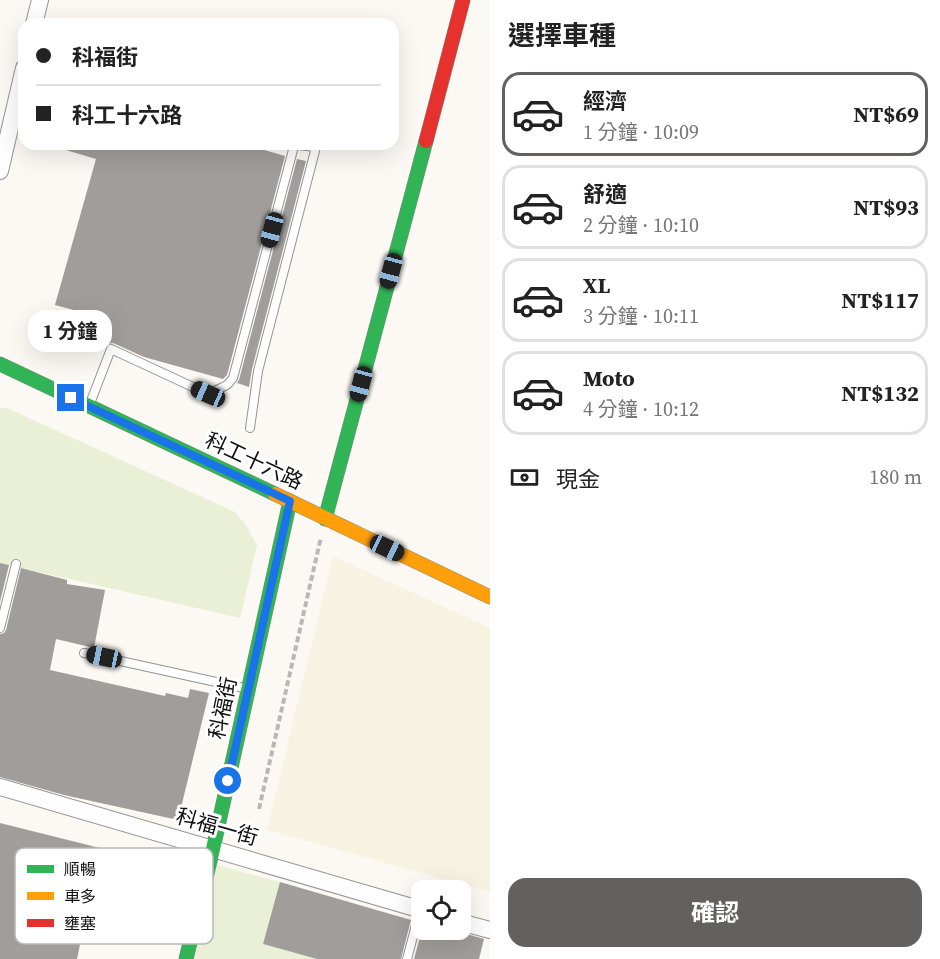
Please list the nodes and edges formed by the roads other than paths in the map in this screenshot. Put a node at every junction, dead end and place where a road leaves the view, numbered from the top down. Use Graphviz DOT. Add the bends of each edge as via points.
graph roads {
  1 [pos="40,0"];
  2 [pos="463,0"];
  3 [pos="36,18"];
  4 [pos="18,94"];
  5 [pos="291,150"];
  6 [pos="314,150"];
  7 [pos="0,171"];
  8 [pos="0,364"];
  9 [pos="88,406"];
  10 [pos="250,428"];
  11 [pos="290,501"];
  12 [pos="325,519"];
  13 [pos="16,564"];
  14 [pos="490,597"];
  15 [pos="0,628"];
  16 [pos="84,653"];
  17 [pos="248,689"];
  18 [pos="0,787"];
  19 [pos="210,848"];
  20 [pos="213,849"];
  21 [pos="411,907"];
  22 [pos="471,925"];
  23 [pos="490,930"];
  24 [pos="412,940"];
  25 [pos="190,944"];
  26 [pos="186,959"];
  27 [pos="407,959"];
  1 -- 3 [label="street"];
  2 -- 12 [label="street"];
  4 -- 7 [label="street"];
  5 -- 9 [label="lane" via="233,378 227,386 208,394 111,350"];
  6 -- 10 [label="lane" via="258,371"];
  8 -- 9 [label="street, 科工十六路"];
  9 -- 11 [label="street, 科工十六路"];
  11 -- 12 [label="street, 科工十六路"];
  11 -- 17 [label="street, 科福街"];
  12 -- 14 [label="street, 科工十六路"];
  13 -- 15 [label="lane"];
  16 -- 17 [label="lane"];
  17 -- 20 [label="street, 科福街"];
  18 -- 19 [label="street, 科福一街"];
  20 -- 21 [label="street, 科福一街"];
  22 -- 23 [label="street"];
  24 -- 27 [label="lane"];
  25 -- 26 [label="street, 科福街"];
}
